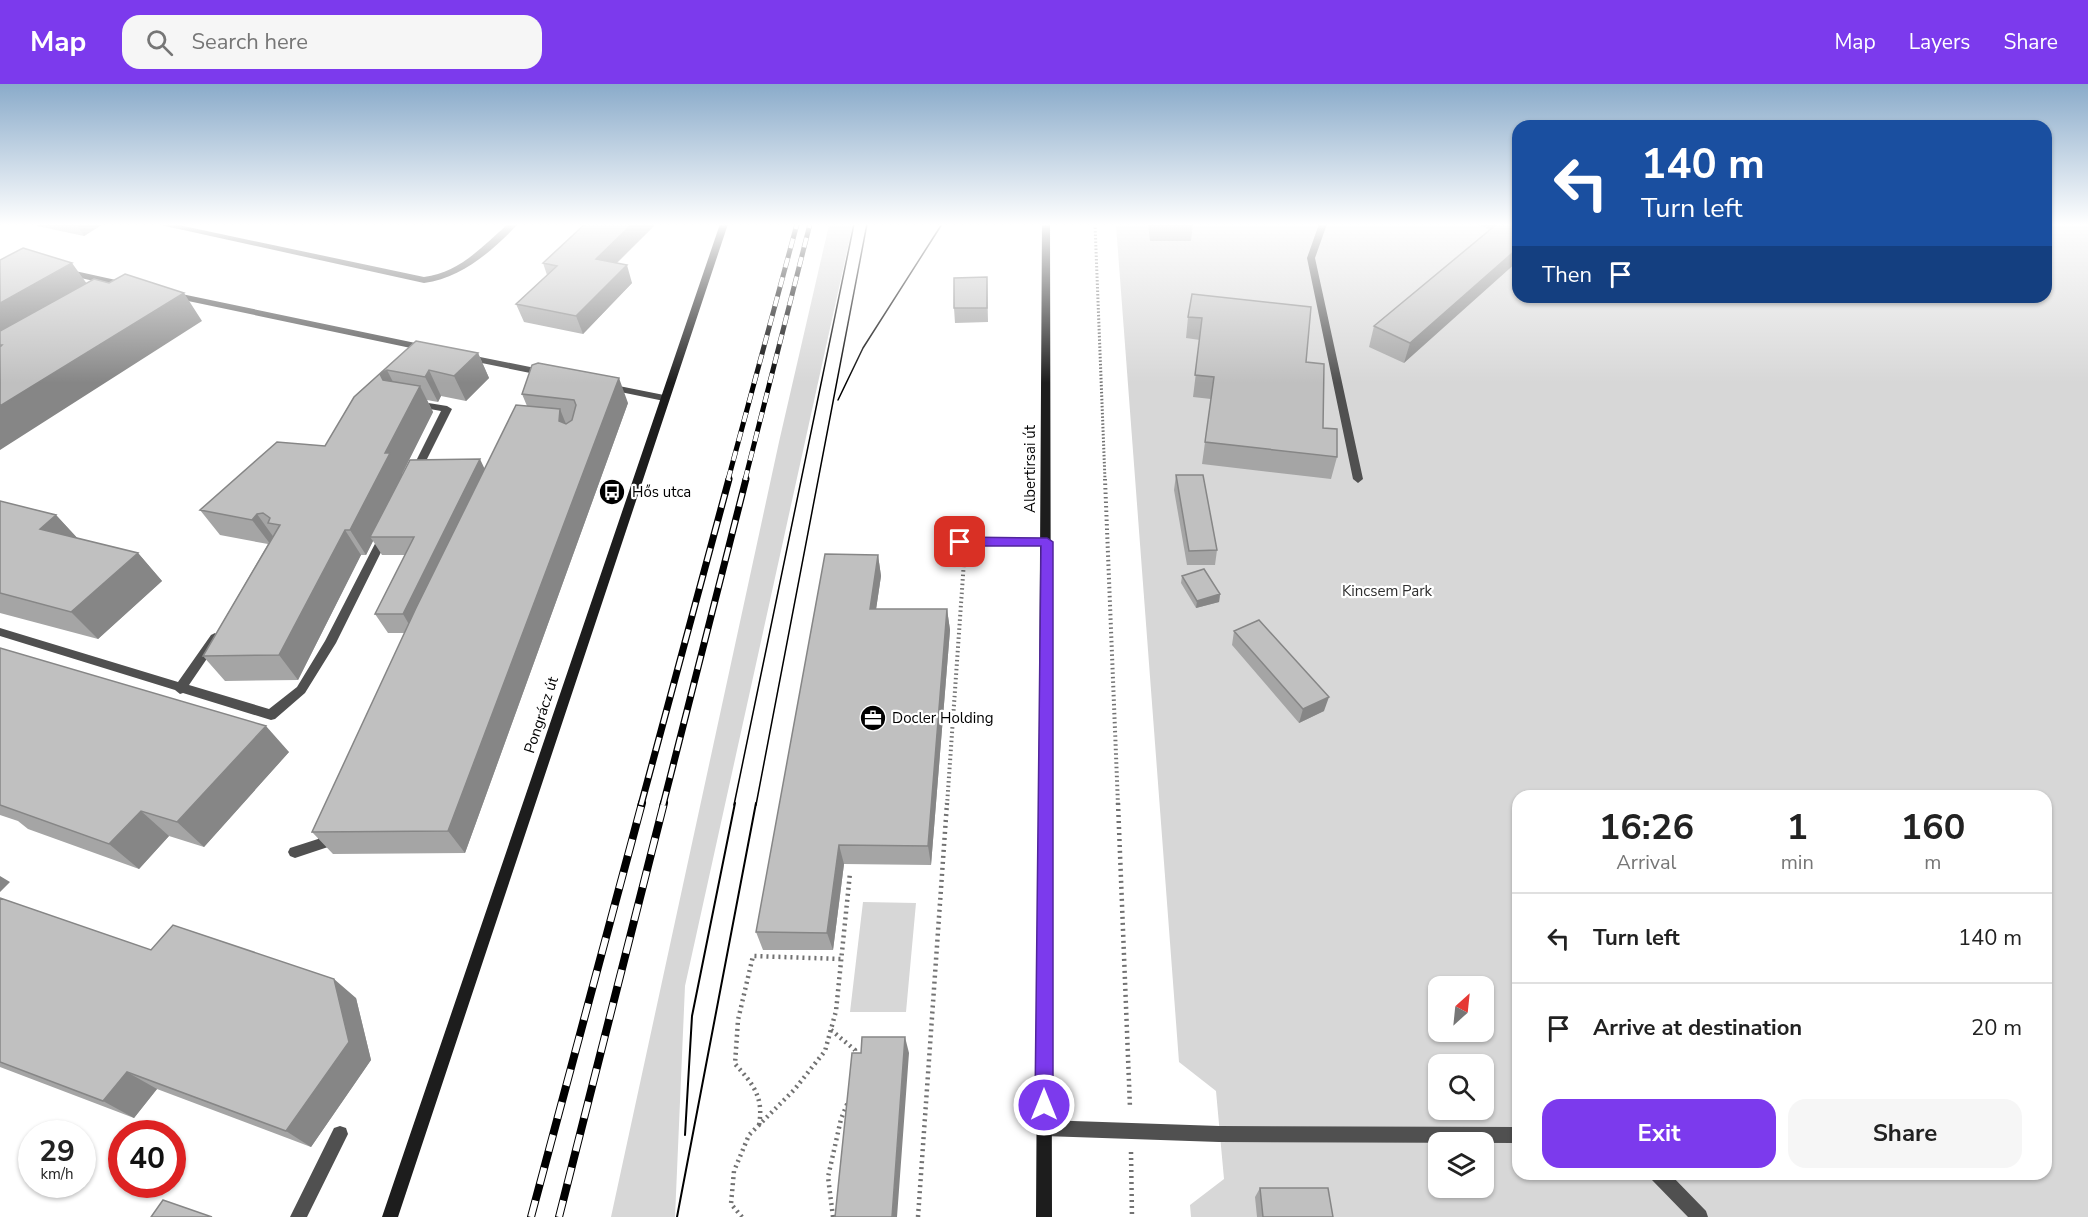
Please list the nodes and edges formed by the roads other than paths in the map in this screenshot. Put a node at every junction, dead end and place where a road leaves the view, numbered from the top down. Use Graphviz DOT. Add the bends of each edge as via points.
graph roads {
  1 [pos="88,277"];
  2 [pos="409,277"];
  3 [pos="442,277"];
  4 [pos="706,277"];
  5 [pos="1046,277"];
  6 [pos="1315,277"];
  7 [pos="158,292"];
  8 [pos="126,293"];
  9 [pos="435,350"];
  10 [pos="458,355"];
  11 [pos="551,375"];
  12 [pos="597,384"];
  13 [pos="664,398"];
  14 [pos="400,401"];
  15 [pos="1358,479"];
  16 [pos="410,484"];
  17 [pos="389,526"];
  18 [pos="962,542"];
  19 [pos="1047,542"];
  20 [pos="220,631"];
  21 [pos="0,633"];
  22 [pos="180,689"];
  23 [pos="333,822"];
  24 [pos="294,852"];
  25 [pos="1044,1128"];
  26 [pos="340,1134"];
  27 [pos="1512,1135"];
  28 [pos="1664,1180"];
  29 [pos="298,1217"];
  30 [pos="390,1217"];
  31 [pos="1044,1217"];
  32 [pos="1700,1217"];
  1 -- 8 [label="street" via="135,287"];
  2 -- 3 [label="street" via="424,280"];
  4 -- 13 [label="street, Pongrácz út"];
  5 -- 19 [label="street, Albertirsai út"];
  6 -- 15 [label="street"];
  7 -- 9 [label="street"];
  10 -- 11 [label="street"];
  12 -- 13 [label="street"];
  13 -- 30 [label="street, Pongrácz út"];
  14 -- 16 [label="street" via="447,410"];
  17 -- 22 [label="street" via="302,690 271,715"];
  18 -- 19 [label="street"];
  19 -- 25 [label="street, Albertirsai út"];
  20 -- 22 [label="street"];
  21 -- 22 [label="street"];
  23 -- 24 [label="street" via="323,843"];
  25 -- 27 [label="street"];
  25 -- 31 [label="street, Albertirsai út"];
  26 -- 29 [label="street"];
  28 -- 32 [label="street"];
}
